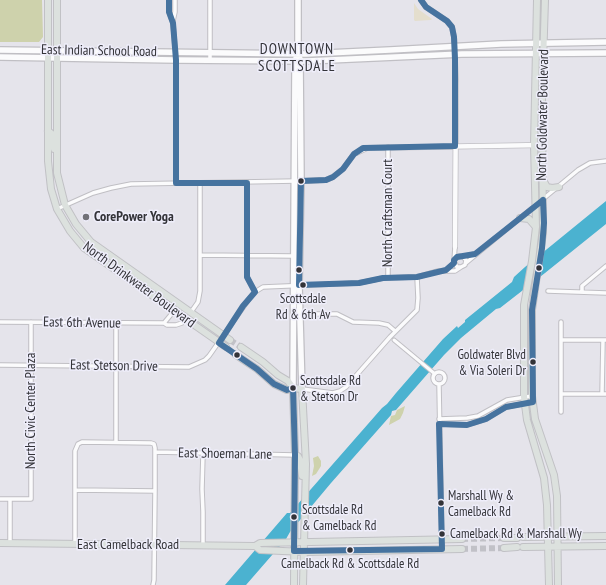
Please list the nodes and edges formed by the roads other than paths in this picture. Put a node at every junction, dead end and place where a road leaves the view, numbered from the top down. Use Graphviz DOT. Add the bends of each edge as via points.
graph roads {
  1 [pos="48,0"];
  2 [pos="57,0"];
  3 [pos="169,0"];
  4 [pos="175,0"];
  5 [pos="210,0"];
  6 [pos="298,0"];
  7 [pos="421,0"];
  8 [pos="537,0"];
  9 [pos="545,0"];
  10 [pos="173,22"];
  11 [pos="606,42"];
  12 [pos="544,43"];
  13 [pos="536,44"];
  14 [pos="455,47"];
  15 [pos="0,50"];
  16 [pos="47,50"];
  17 [pos="57,51"];
  18 [pos="366,51"];
  19 [pos="175,52"];
  20 [pos="210,52"];
  21 [pos="298,53"];
  22 [pos="535,53"];
  23 [pos="606,53"];
  24 [pos="455,54"];
  25 [pos="544,54"];
  26 [pos="0,57"];
  27 [pos="48,58"];
  28 [pos="57,58"];
  29 [pos="366,59"];
  30 [pos="176,60"];
  31 [pos="210,60"];
  32 [pos="298,61"];
  33 [pos="48,131"];
  34 [pos="534,145"];
  35 [pos="542,145"];
  36 [pos="455,146"];
  37 [pos="388,147"];
  38 [pos="57,156"];
  39 [pos="606,161"];
  40 [pos="542,178"];
  41 [pos="294,181"];
  42 [pos="301,181"];
  43 [pos="176,183"];
  44 [pos="200,183"];
  45 [pos="247,183"];
  46 [pos="559,187"];
  47 [pos="543,200"];
  48 [pos="65,205"];
  49 [pos="535,206"];
  50 [pos="57,209"];
  51 [pos="520,218"];
  52 [pos="536,228"];
  53 [pos="455,247"];
  54 [pos="475,254"];
  55 [pos="200,255"];
  56 [pos="247,256"];
  57 [pos="293,256"];
  58 [pos="462,256"];
  59 [pos="454,262"];
  60 [pos="466,263"];
  61 [pos="606,266"];
  62 [pos="462,267"];
  63 [pos="446,270"];
  64 [pos="417,277"];
  65 [pos="388,278"];
  66 [pos="296,286"];
  67 [pos="548,291"];
  68 [pos="255,292"];
  69 [pos="582,292"];
  70 [pos="606,292"];
  71 [pos="174,312"];
  72 [pos="191,312"];
  73 [pos="299,314"];
  74 [pos="185,319"];
  75 [pos="0,322"];
  76 [pos="31,322"];
  77 [pos="561,322"];
  78 [pos="164,323"];
  79 [pos="116,324"];
  80 [pos="395,331"];
  81 [pos="224,335"];
  82 [pos="230,340"];
  83 [pos="394,340"];
  84 [pos="562,340"];
  85 [pos="604,340"];
  86 [pos="219,343"];
  87 [pos="226,347"];
  88 [pos="241,347"];
  89 [pos="236,355"];
  90 [pos="0,365"];
  91 [pos="31,366"];
  92 [pos="115,366"];
  93 [pos="433,373"];
  94 [pos="439,385"];
  95 [pos="293,388"];
  96 [pos="302,389"];
  97 [pos="561,394"];
  98 [pos="604,394"];
  99 [pos="532,399"];
  100 [pos="524,400"];
  101 [pos="561,412"];
  102 [pos="439,419"];
  103 [pos="439,424"];
  104 [pos="116,442"];
  105 [pos="155,452"];
  106 [pos="203,454"];
  107 [pos="295,455"];
  108 [pos="305,485"];
  109 [pos="75,490"];
  110 [pos="155,491"];
  111 [pos="0,499"];
  112 [pos="10,499"];
  113 [pos="606,536"];
  114 [pos="548,537"];
  115 [pos="558,537"];
  116 [pos="504,538"];
  117 [pos="442,539"];
  118 [pos="462,539"];
  119 [pos="305,542"];
  120 [pos="0,543"];
  121 [pos="10,543"];
  122 [pos="292,543"];
  123 [pos="75,544"];
  124 [pos="154,545"];
  125 [pos="204,545"];
  126 [pos="255,546"];
  127 [pos="606,546"];
  128 [pos="548,547"];
  129 [pos="558,547"];
  130 [pos="504,548"];
  131 [pos="442,549"];
  132 [pos="462,549"];
  133 [pos="291,551"];
  134 [pos="305,552"];
  135 [pos="153,585"];
  136 [pos="294,585"];
  137 [pos="303,585"];
  138 [pos="549,585"];
  139 [pos="558,585"];
  1 -- 16 [label="main road, North Drinkwater Boulevard"];
  2 -- 17 [label="main road, North Drinkwater Boulevard"];
  3 -- 10 [label="street" via="169,12"];
  4 -- 10 [label="street"];
  5 -- 20 [label="street"];
  6 -- 21 [label="main road"];
  7 -- 14 [label="street" via="426,7 452,26"];
  8 -- 13 [label="main road, North Goldwater Boulevard"];
  9 -- 12 [label="main road, North Goldwater Boulevard"];
  10 -- 19 [label="street"];
  11 -- 12 [label="main road, East Indian School Road"];
  12 -- 13 [label="main road, East Indian School Road"];
  12 -- 25 [label="main road, North Goldwater Boulevard"];
  13 -- 14 [label="main road, East Indian School Road"];
  13 -- 22 [label="main road, North Goldwater Boulevard"];
  14 -- 18 [label="main road, East Indian School Road"];
  14 -- 24 [label="street"];
  15 -- 16 [label="main road, East Indian School Road"];
  16 -- 17 [label="main road, East Indian School Road"];
  16 -- 27 [label="main road, North Drinkwater Boulevard"];
  17 -- 19 [label="main road, East Indian School Road"];
  17 -- 28 [label="main road, North Drinkwater Boulevard"];
  18 -- 21 [label="main road, East Indian School Road"];
  18 -- 29 [label="main road"];
  19 -- 20 [label="main road, East Indian School Road"];
  19 -- 30 [label="street"];
  20 -- 21 [label="main road, East Indian School Road"];
  20 -- 31 [label="street"];
  21 -- 32 [label="main road"];
  22 -- 24 [label="main road, East Indian School Road"];
  22 -- 25 [label="main road, East Indian School Road"];
  22 -- 34 [label="main road, North Goldwater Boulevard"];
  23 -- 25 [label="main road, East Indian School Road"];
  24 -- 29 [label="main road, East Indian School Road"];
  24 -- 36 [label="street"];
  25 -- 35 [label="main road, North Goldwater Boulevard"];
  26 -- 27 [label="main road, East Indian School Road"];
  27 -- 28 [label="main road, East Indian School Road"];
  27 -- 33 [label="main road, North Drinkwater Boulevard"];
  28 -- 30 [label="main road, East Indian School Road"];
  28 -- 38 [label="main road, North Drinkwater Boulevard"];
  29 -- 32 [label="main road, East Indian School Road"];
  30 -- 31 [label="main road, East Indian School Road"];
  30 -- 43 [label="street"];
  31 -- 32 [label="main road, East Indian School Road"];
  32 -- 41 [label="main road"];
  32 -- 42 [label="main road"];
  33 -- 38 [label="main road" via="52,134"];
  33 -- 50 [label="main road, North Drinkwater Boulevard" via="49,175"];
  34 -- 35 [label="street"];
  34 -- 36 [label="street"];
  34 -- 49 [label="main road, North Goldwater Boulevard"];
  35 -- 40 [label="main road, North Goldwater Boulevard"];
  36 -- 37 [label="street"];
  36 -- 53 [label="street"];
  37 -- 42 [label="street" via="357,151 339,173 330,179"];
  37 -- 65 [label="street, North Craftsman Court"];
  38 -- 48 [label="main road, North Drinkwater Boulevard" via="57,173"];
  39 -- 46 [label="street" via="586,164"];
  40 -- 46 [label="main road" via="547,187"];
  40 -- 47 [label="main road, North Goldwater Boulevard"];
  41 -- 42 [label="street"];
  41 -- 45 [label="street"];
  41 -- 57 [label="main road"];
  42 -- 66 [label="main road"];
  43 -- 44 [label="street"];
  43 -- 48 [label="street" via="111,188"];
  44 -- 45 [label="street"];
  44 -- 55 [label="street"];
  45 -- 56 [label="street"];
  46 -- 47 [label="street"];
  47 -- 49 [label="street"];
  47 -- 99 [label="main road, North Goldwater Boulevard" via="544,233 532,310"];
  48 -- 50 [label="street"];
  48 -- 72 [label="main road, North Drinkwater Boulevard" via="91,242"];
  49 -- 51 [label="street"];
  49 -- 52 [label="main road, North Goldwater Boulevard"];
  50 -- 71 [label="main road, North Drinkwater Boulevard" via="84,248"];
  51 -- 52 [label="main road" via="530,220"];
  51 -- 54 [label="street"];
  52 -- 100 [label="main road, North Goldwater Boulevard" via="523,322"];
  53 -- 58 [label="street"];
  53 -- 59 [label="street"];
  54 -- 58 [label="street"];
  54 -- 60 [label="street"];
  55 -- 56 [label="street"];
  55 -- 72 [label="street" via="200,297"];
  56 -- 57 [label="street"];
  56 -- 68 [label="street" via="247,277"];
  57 -- 66 [label="main road"];
  58 -- 59 [label="street" via="457,256"];
  58 -- 60 [label="street"];
  59 -- 62 [label="street"];
  59 -- 63 [label="street"];
  60 -- 62 [label="street"];
  61 -- 69 [label="street" via="582,286"];
  62 -- 63 [label="street" via="455,271"];
  63 -- 64 [label="street"];
  64 -- 65 [label="street"];
  64 -- 80 [label="street" via="416,310"];
  65 -- 66 [label="street" via="359,283"];
  66 -- 68 [label="street" via="267,286"];
  66 -- 73 [label="main road"];
  66 -- 95 [label="main road"];
  67 -- 69 [label="street"];
  68 -- 81 [label="street, East Stetson Drive"];
  69 -- 70 [label="street"];
  71 -- 74 [label="main road, North Drinkwater Boulevard"];
  71 -- 78 [label="street"];
  72 -- 81 [label="main road, North Drinkwater Boulevard"];
  73 -- 80 [label="street" via="337,314 353,322 388,325"];
  73 -- 96 [label="main road"];
  74 -- 78 [label="street, East 6th Avenue" via="176,326"];
  74 -- 86 [label="main road, North Drinkwater Boulevard"];
  75 -- 76 [label="street, East 6th Avenue"];
  76 -- 79 [label="street, East 6th Avenue"];
  76 -- 91 [label="street, North Civic Center Plaza"];
  77 -- 84 [label="street"];
  78 -- 79 [label="street, East 6th Avenue"];
  79 -- 92 [label="street"];
  80 -- 96 [label="street" via="340,391 333,393"];
  81 -- 82 [label="main road, North Drinkwater Boulevard"];
  81 -- 86 [label="street, East Stetson Drive"];
  83 -- 93 [label="street"];
  84 -- 85 [label="street"];
  84 -- 97 [label="street"];
  85 -- 98 [label="street"];
  86 -- 87 [label="main road, North Drinkwater Boulevard"];
  86 -- 92 [label="street, East Stetson Drive" via="205,360 189,367"];
  88 -- 95 [label="main road"];
  89 -- 95 [label="main road" via="274,384 287,390"];
  90 -- 91 [label="street, East Stetson Drive"];
  91 -- 92 [label="street, East Stetson Drive"];
  91 -- 112 [label="street, North Civic Center Plaza" via="31,500"];
  92 -- 104 [label="street"];
  93 -- 94 [label="street" via="433,381"];
  93 -- 94 [label="street" via="440,372 444,376 444,382"];
  94 -- 102 [label="street"];
  95 -- 96 [label="main road"];
  95 -- 107 [label="main road"];
  96 -- 108 [label="main road"];
  97 -- 98 [label="street"];
  97 -- 101 [label="street"];
  99 -- 100 [label="street"];
  99 -- 100 [label="street"];
  99 -- 115 [label="main road, North Goldwater Boulevard" via="535,419 554,475"];
  100 -- 102 [label="street" via="507,400 478,416"];
  100 -- 103 [label="street" via="473,424"];
  100 -- 114 [label="main road, North Goldwater Boulevard" via="544,478"];
  102 -- 103 [label="street"];
  103 -- 117 [label="street"];
  104 -- 105 [label="street" via="151,442 154,444"];
  104 -- 109 [label="street" via="78,444 75,451"];
  105 -- 106 [label="street, East Shoeman Lane"];
  105 -- 110 [label="street"];
  106 -- 107 [label="street, East Shoeman Lane"];
  106 -- 125 [label="street"];
  107 -- 108 [label="main road" via="300,460"];
  107 -- 122 [label="main road"];
  108 -- 119 [label="main road"];
  109 -- 110 [label="street"];
  109 -- 123 [label="street"];
  110 -- 124 [label="street"];
  111 -- 112 [label="street"];
  112 -- 121 [label="street"];
  113 -- 115 [label="main road"];
  114 -- 115 [label="main road"];
  114 -- 116 [label="main road"];
  114 -- 128 [label="main road, North Goldwater Boulevard"];
  115 -- 129 [label="main road, North Goldwater Boulevard"];
  117 -- 118 [label="main road, East Camelback Road"];
  117 -- 119 [label="main road, East Camelback Road"];
  117 -- 131 [label="street"];
  119 -- 122 [label="main road, East Camelback Road"];
  119 -- 134 [label="main road"];
  120 -- 121 [label="main road, East Camelback Road"];
  121 -- 123 [label="main road, East Camelback Road"];
  122 -- 126 [label="main road, East Camelback Road" via="260,543"];
  122 -- 133 [label="main road"];
  123 -- 124 [label="main road, East Camelback Road"];
  124 -- 125 [label="main road, East Camelback Road"];
  124 -- 135 [label="street"];
  125 -- 126 [label="main road, East Camelback Road"];
  126 -- 133 [label="main road, East Camelback Road" via="260,550"];
  127 -- 129 [label="main road"];
  128 -- 129 [label="main road"];
  128 -- 130 [label="main road"];
  128 -- 138 [label="main road, North Goldwater Boulevard"];
  129 -- 139 [label="main road, North Goldwater Boulevard"];
  131 -- 132 [label="main road, East Camelback Road"];
  131 -- 134 [label="main road, East Camelback Road"];
  133 -- 134 [label="main road, East Camelback Road"];
  133 -- 136 [label="main road"];
  134 -- 137 [label="main road"];
}
